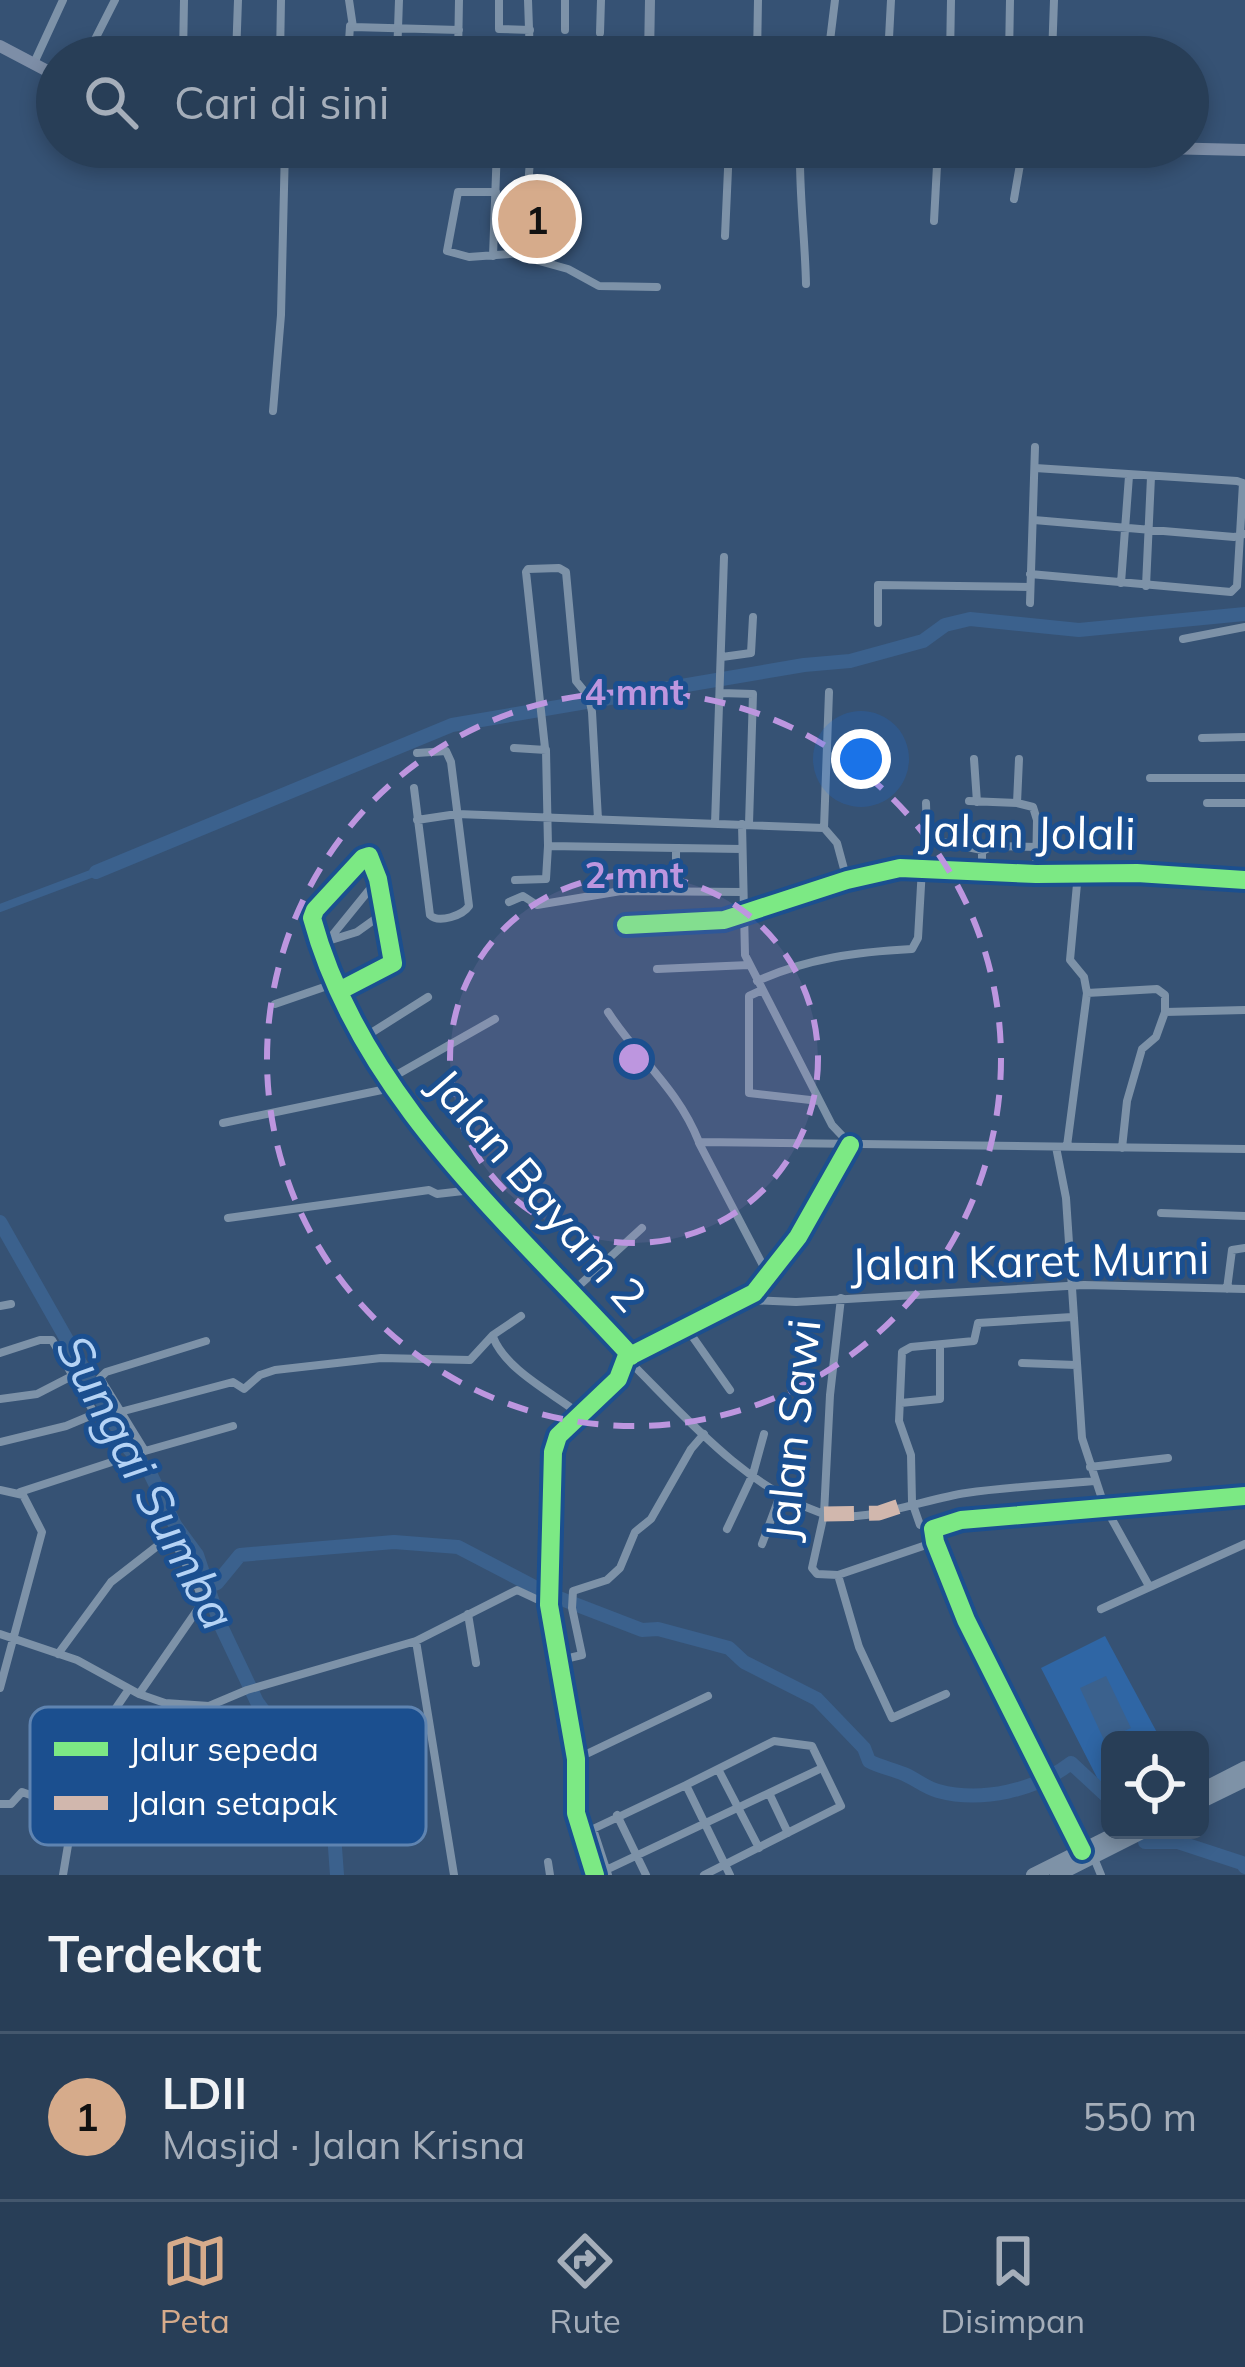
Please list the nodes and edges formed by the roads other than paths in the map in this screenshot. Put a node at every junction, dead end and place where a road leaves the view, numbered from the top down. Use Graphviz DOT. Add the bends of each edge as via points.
graph roads {
  1 [pos="63,0"];
  2 [pos="115,0"];
  3 [pos="184,0"];
  4 [pos="238,0"];
  5 [pos="281,0"];
  6 [pos="349,0"];
  7 [pos="399,0"];
  8 [pos="459,0"];
  9 [pos="499,0"];
  10 [pos="528,0"];
  11 [pos="565,0"];
  12 [pos="601,0"];
  13 [pos="650,0"];
  14 [pos="758,0"];
  15 [pos="835,0"];
  16 [pos="891,0"];
  17 [pos="951,0"];
  18 [pos="1010,0"];
  19 [pos="1054,0"];
  20 [pos="350,26"];
  21 [pos="397,28"];
  22 [pos="459,30"];
  23 [pos="530,30"];
  24 [pos="565,30"];
  25 [pos="601,33"];
  26 [pos="47,36"];
  27 [pos="97,36"];
  28 [pos="183,36"];
  29 [pos="237,36"];
  30 [pos="280,36"];
  31 [pos="349,36"];
  32 [pos="397,36"];
  33 [pos="459,36"];
  34 [pos="530,36"];
  35 [pos="649,36"];
  36 [pos="757,36"];
  37 [pos="831,36"];
  38 [pos="889,36"];
  39 [pos="950,36"];
  40 [pos="1009,36"];
  41 [pos="1053,36"];
  42 [pos="0,46"];
  43 [pos="36,60"];
  44 [pos="34,64"];
  45 [pos="1209,149"];
  46 [pos="1245,150"];
  47 [pos="284,168"];
  48 [pos="497,168"];
  49 [pos="529,168"];
  50 [pos="728,168"];
  51 [pos="800,168"];
  52 [pos="937,168"];
  53 [pos="1019,168"];
  54 [pos="496,192"];
  55 [pos="1014,199"];
  56 [pos="934,221"];
  57 [pos="725,236"];
  58 [pos="522,255"];
  59 [pos="493,256"];
  60 [pos="806,284"];
  61 [pos="657,286"];
  62 [pos="273,411"];
  63 [pos="1035,447"];
  64 [pos="1035,469"];
  65 [pos="1129,476"];
  66 [pos="1151,477"];
  67 [pos="1034,520"];
  68 [pos="1126,529"];
  69 [pos="1149,531"];
  70 [pos="1241,538"];
  71 [pos="724,557"];
  72 [pos="1030,574"];
  73 [pos="1121,583"];
  74 [pos="1146,586"];
  75 [pos="1030,587"];
  76 [pos="1030,603"];
  77 [pos="753,617"];
  78 [pos="878,623"];
  79 [pos="1245,627"];
  80 [pos="1183,639"];
  81 [pos="722,657"];
  82 [pos="722,689"];
  83 [pos="829,692"];
  84 [pos="1245,737"];
  85 [pos="1202,738"];
  86 [pos="514,748"];
  87 [pos="545,748"];
  88 [pos="417,753"];
  89 [pos="974,759"];
  90 [pos="1018,759"];
  91 [pos="1150,778"];
  92 [pos="1245,778"];
  93 [pos="414,788"];
  94 [pos="1017,802"];
  95 [pos="1245,802"];
  96 [pos="926,803"];
  97 [pos="1207,803"];
  98 [pos="457,814"];
  99 [pos="547,818"];
  100 [pos="598,818"];
  101 [pos="417,820"];
  102 [pos="715,824"];
  103 [pos="745,824"];
  104 [pos="824,828"];
  105 [pos="548,846"];
  106 [pos="1037,847"];
  107 [pos="742,849"];
  108 [pos="676,850"];
  109 [pos="983,851"];
  110 [pos="922,868"];
  111 [pos="982,872"];
  112 [pos="1078,873"];
  113 [pos="1036,874"];
  114 [pos="378,879"];
  115 [pos="515,880"];
  116 [pos="848,880"];
  117 [pos="1245,880"];
  118 [pos="676,890"];
  119 [pos="742,892"];
  120 [pos="509,902"];
  121 [pos="385,912"];
  122 [pos="743,916"];
  123 [pos="626,925"];
  124 [pos="326,944"];
  125 [pos="749,965"];
  126 [pos="657,968"];
  127 [pos="760,986"];
  128 [pos="338,987"];
  129 [pos="1087,993"];
  130 [pos="428,997"];
  131 [pos="275,1004"];
  132 [pos="1245,1010"];
  133 [pos="608,1012"];
  134 [pos="1166,1012"];
  135 [pos="495,1019"];
  136 [pos="360,1040"];
  137 [pos="393,1083"];
  138 [pos="820,1102"];
  139 [pos="223,1123"];
  140 [pos="699,1142"];
  141 [pos="850,1144"];
  142 [pos="1062,1146"];
  143 [pos="1122,1148"];
  144 [pos="1245,1149"];
  145 [pos="473,1189"];
  146 [pos="1161,1213"];
  147 [pos="1245,1216"];
  148 [pos="229,1218"];
  149 [pos="642,1228"];
  150 [pos="1245,1248"];
  151 [pos="768,1274"];
  152 [pos="1071,1288"];
  153 [pos="1227,1289"];
  154 [pos="1245,1289"];
  155 [pos="572,1292"];
  156 [pos="841,1298"];
  157 [pos="746,1300"];
  158 [pos="11,1304"];
  159 [pos="0,1306"];
  160 [pos="521,1316"];
  161 [pos="1072,1317"];
  162 [pos="685,1326"];
  163 [pos="493,1336"];
  164 [pos="206,1341"];
  165 [pos="940,1344"];
  166 [pos="0,1353"];
  167 [pos="629,1357"];
  168 [pos="1022,1363"];
  169 [pos="1076,1365"];
  170 [pos="72,1376"];
  171 [pos="730,1390"];
  172 [pos="0,1400"];
  173 [pos="901,1403"];
  174 [pos="116,1408"];
  175 [pos="578,1413"];
  176 [pos="99,1414"];
  177 [pos="233,1426"];
  178 [pos="704,1434"];
  179 [pos="764,1434"];
  180 [pos="0,1442"];
  181 [pos="1168,1458"];
  182 [pos="118,1460"];
  183 [pos="1090,1466"];
  184 [pos="753,1474"];
  185 [pos="1094,1481"];
  186 [pos="0,1490"];
  187 [pos="19,1492"];
  188 [pos="781,1493"];
  189 [pos="1245,1496"];
  190 [pos="912,1502"];
  191 [pos="1104,1505"];
  192 [pos="824,1514"];
  193 [pos="728,1528"];
  194 [pos="933,1529"];
  195 [pos="935,1543"];
  196 [pos="762,1544"];
  197 [pos="1245,1544"];
  198 [pos="838,1575"];
  199 [pos="1149,1586"];
  200 [pos="549,1603"];
  201 [pos="1101,1609"];
  202 [pos="468,1614"];
  203 [pos="0,1634"];
  204 [pos="14,1638"];
  205 [pos="416,1641"];
  206 [pos="58,1654"];
  207 [pos="556,1661"];
  208 [pos="476,1663"];
  209 [pos="0,1688"];
  210 [pos="134,1691"];
  211 [pos="946,1694"];
  212 [pos="708,1696"];
  213 [pos="121,1707"];
  214 [pos="576,1759"];
  215 [pos="718,1768"];
  216 [pos="822,1768"];
  217 [pos="1245,1768"];
  218 [pos="1245,1780"];
  219 [pos="686,1785"];
  220 [pos="1209,1786"];
  221 [pos="770,1793"];
  222 [pos="30,1795"];
  223 [pos="1209,1798"];
  224 [pos="0,1804"];
  225 [pos="737,1809"];
  226 [pos="617,1815"];
  227 [pos="705,1824"];
  228 [pos="788,1833"];
  229 [pos="1120,1839"];
  230 [pos="67,1845"];
  231 [pos="759,1848"];
  232 [pos="1088,1854"];
  233 [pos="637,1856"];
  234 [pos="548,1862"];
  235 [pos="727,1870"];
  236 [pos="607,1873"];
  237 [pos="63,1875"];
  238 [pos="454,1875"];
  239 [pos="550,1875"];
  240 [pos="595,1875"];
  241 [pos="646,1875"];
  242 [pos="704,1875"];
  243 [pos="1033,1875"];
  244 [pos="1058,1875"];
  245 [pos="1101,1875"];
  1 -- 26 [label="street"];
  2 -- 27 [label="street"];
  3 -- 28 [label="street"];
  4 -- 29 [label="street"];
  5 -- 30 [label="street"];
  6 -- 20 [label="street"];
  7 -- 21 [label="street"];
  8 -- 22 [label="street"];
  9 -- 23 [label="street" via="499,29"];
  10 -- 23 [label="street"];
  11 -- 24 [label="street"];
  12 -- 25 [label="street"];
  13 -- 35 [label="street"];
  14 -- 36 [label="street"];
  15 -- 37 [label="street"];
  16 -- 38 [label="street"];
  17 -- 39 [label="street"];
  18 -- 40 [label="street"];
  19 -- 41 [label="street"];
  20 -- 21 [label="street"];
  20 -- 31 [label="street"];
  21 -- 22 [label="street"];
  21 -- 32 [label="street"];
  22 -- 33 [label="street"];
  23 -- 34 [label="street"];
  42 -- 44 [label="main road"];
  43 -- 44 [label="street"];
  45 -- 46 [label="main road"];
  47 -- 62 [label="street"];
  48 -- 54 [label="street"];
  49 -- 58 [label="street"];
  50 -- 57 [label="street"];
  51 -- 60 [label="street"];
  52 -- 56 [label="street"];
  53 -- 55 [label="street"];
  54 -- 59 [label="street"];
  54 -- 59 [label="street" via="458,192 447,244 453,254"];
  58 -- 59 [label="street"];
  58 -- 61 [label="street" via="599,286"];
  63 -- 64 [label="street"];
  64 -- 65 [label="street"];
  64 -- 67 [label="street"];
  65 -- 66 [label="street"];
  65 -- 68 [label="street"];
  66 -- 69 [label="street"];
  66 -- 70 [label="street" via="1243,483"];
  67 -- 68 [label="street"];
  67 -- 72 [label="street"];
  68 -- 69 [label="street"];
  68 -- 73 [label="street"];
  69 -- 70 [label="street"];
  69 -- 74 [label="street"];
  70 -- 74 [label="street" via="1232,592"];
  71 -- 81 [label="street"];
  72 -- 73 [label="street"];
  72 -- 75 [label="street"];
  73 -- 74 [label="street"];
  75 -- 76 [label="street"];
  75 -- 78 [label="street" via="878,585"];
  77 -- 81 [label="street" via="751,653"];
  79 -- 80 [label="street"];
  81 -- 82 [label="street"];
  82 -- 102 [label="street"];
  82 -- 103 [label="street" via="753,694"];
  83 -- 104 [label="street"];
  84 -- 85 [label="street"];
  86 -- 87 [label="street"];
  87 -- 99 [label="street"];
  87 -- 100 [label="street" via="527,569 565,570 576,681 592,712"];
  88 -- 98 [label="street" via="449,754"];
  89 -- 94 [label="street" via="973,802"];
  90 -- 94 [label="street"];
  91 -- 92 [label="street"];
  93 -- 101 [label="street"];
  94 -- 106 [label="street" via="1033,807"];
  95 -- 97 [label="street"];
  96 -- 109 [label="street" via="927,839"];
  98 -- 99 [label="street"];
  98 -- 101 [label="street"];
  98 -- 101 [label="street" via="469,908 434,920"];
  99 -- 100 [label="street"];
  99 -- 105 [label="street"];
  100 -- 102 [label="street"];
  102 -- 103 [label="street"];
  103 -- 104 [label="street"];
  103 -- 107 [label="street"];
  104 -- 116 [label="street"];
  105 -- 108 [label="street"];
  105 -- 115 [label="street" via="546,879"];
  106 -- 109 [label="street"];
  106 -- 113 [label="street"];
  107 -- 108 [label="street"];
  107 -- 119 [label="street"];
  108 -- 118 [label="street"];
  109 -- 111 [label="street"];
  110 -- 111 [label="street, Jalan Jolali"];
  110 -- 116 [label="street, Jalan Jolali"];
  110 -- 127 [label="street" via="911,949 856,950 788,967"];
  111 -- 113 [label="street, Jalan Jolali"];
  112 -- 113 [label="street, Jalan Jolali"];
  112 -- 117 [label="street, Jalan Jolali"];
  112 -- 129 [label="street" via="1070,960"];
  114 -- 121 [label="street"];
  114 -- 124 [label="street"];
  114 -- 124 [label="street" via="365,856 315,910 312,922"];
  116 -- 122 [label="street, Jalan Jolali"];
  118 -- 119 [label="street"];
  118 -- 120 [label="street"];
  119 -- 122 [label="street"];
  121 -- 124 [label="street"];
  121 -- 128 [label="street" via="393,965"];
  122 -- 123 [label="street, Jalan Jolali"];
  122 -- 125 [label="street"];
  124 -- 128 [label="street, Jalan Bayam 2"];
  125 -- 126 [label="street"];
  125 -- 127 [label="street"];
  127 -- 138 [label="street"];
  127 -- 138 [label="street" via="749,996 749,1093"];
  128 -- 131 [label="street"];
  128 -- 136 [label="street, Jalan Bayam 2"];
  129 -- 134 [label="street" via="1157,989"];
  129 -- 142 [label="street"];
  130 -- 136 [label="street"];
  132 -- 134 [label="street"];
  133 -- 140 [label="street" via="669,1084"];
  134 -- 143 [label="street" via="1142,1048"];
  135 -- 137 [label="street"];
  136 -- 137 [label="street, Jalan Bayam 2"];
  137 -- 139 [label="street"];
  137 -- 145 [label="street, Jalan Bayam 2"];
  138 -- 141 [label="street"];
  140 -- 141 [label="street"];
  140 -- 151 [label="street"];
  141 -- 142 [label="street"];
  141 -- 151 [label="street"];
  142 -- 143 [label="street"];
  142 -- 152 [label="street"];
  143 -- 144 [label="street"];
  145 -- 148 [label="street"];
  145 -- 155 [label="street, Jalan Bayam 2"];
  146 -- 147 [label="street"];
  149 -- 155 [label="street"];
  150 -- 153 [label="street" via="1232,1250"];
  151 -- 157 [label="street"];
  152 -- 153 [label="street, Jalan Karet Murni"];
  152 -- 156 [label="street, Jalan Karet Murni"];
  152 -- 161 [label="street"];
  153 -- 154 [label="street, Jalan Karet Murni"];
  155 -- 167 [label="street, Jalan Bayam 2"];
  156 -- 157 [label="street, Jalan Karet Murni"];
  156 -- 192 [label="street, Jalan Sawi"];
  157 -- 162 [label="street"];
  158 -- 159 [label="street"];
  160 -- 163 [label="street"];
  161 -- 165 [label="street" via="978,1323 974,1341"];
  161 -- 169 [label="street"];
  162 -- 167 [label="street"];
  162 -- 171 [label="street"];
  163 -- 174 [label="street" via="470,1360 381,1358 275,1370 244,1389 233,1382"];
  163 -- 175 [label="street" via="502,1354"];
  164 -- 174 [label="street" via="101,1374"];
  165 -- 173 [label="street" via="904,1349"];
  165 -- 173 [label="street" via="940,1399"];
  166 -- 170 [label="street" via="50,1339"];
  167 -- 175 [label="street" via="618,1379"];
  167 -- 178 [label="street, Jalan Bayam 2"];
  168 -- 169 [label="street"];
  169 -- 183 [label="street"];
  170 -- 172 [label="street" via="37,1394"];
  170 -- 176 [label="street"];
  173 -- 190 [label="street"];
  174 -- 176 [label="street"];
  174 -- 177 [label="street" via="145,1451"];
  175 -- 200 [label="street" via="554,1443"];
  176 -- 180 [label="street"];
  178 -- 184 [label="street, Jalan Bayam 2"];
  178 -- 207 [label="street" via="635,1532 620,1568 578,1587 572,1603 582,1655"];
  179 -- 184 [label="street"];
  181 -- 183 [label="street"];
  182 -- 187 [label="street"];
  183 -- 185 [label="street"];
  184 -- 188 [label="street, Jalan Bayam 2"];
  184 -- 193 [label="street"];
  185 -- 190 [label="street"];
  185 -- 191 [label="street"];
  186 -- 187 [label="street"];
  187 -- 204 [label="street" via="42,1532"];
  188 -- 192 [label="street, Jalan Bayam 2"];
  188 -- 196 [label="street"];
  189 -- 191 [label="street"];
  190 -- 192 [label="street" via="879,1514"];
  190 -- 194 [label="street" via="920,1525"];
  191 -- 194 [label="street"];
  191 -- 199 [label="street"];
  192 -- 198 [label="street, Jalan Sawi" via="812,1568"];
  194 -- 195 [label="street"];
  195 -- 198 [label="street"];
  195 -- 232 [label="street" via="966,1620"];
  197 -- 199 [label="street"];
  198 -- 211 [label="street" via="891,1717"];
  199 -- 201 [label="street"];
  200 -- 202 [label="street" via="517,1590"];
  200 -- 207 [label="street"];
  202 -- 205 [label="street"];
  202 -- 208 [label="street"];
  203 -- 204 [label="street"];
  204 -- 206 [label="street"];
  204 -- 209 [label="street"];
  205 -- 210 [label="street" via="209,1706"];
  205 -- 238 [label="street"];
  206 -- 210 [label="street"];
  206 -- 210 [label="street" via="117,1576 173,1539 200,1606"];
  207 -- 214 [label="street"];
  210 -- 213 [label="street"];
  212 -- 214 [label="street"];
  214 -- 240 [label="street" via="576,1813"];
  215 -- 216 [label="street" via="784,1739 812,1746"];
  215 -- 219 [label="street"];
  215 -- 225 [label="street"];
  216 -- 221 [label="street"];
  216 -- 228 [label="street" via="841,1806"];
  217 -- 220 [label="highway"];
  218 -- 223 [label="highway"];
  219 -- 226 [label="street"];
  219 -- 227 [label="street"];
  221 -- 225 [label="street"];
  221 -- 228 [label="street"];
  222 -- 224 [label="street"];
  225 -- 227 [label="street"];
  225 -- 231 [label="street"];
  226 -- 233 [label="street"];
  226 -- 236 [label="street" via="593,1829"];
  227 -- 233 [label="street"];
  227 -- 235 [label="street"];
  228 -- 231 [label="street"];
  229 -- 232 [label="highway"];
  230 -- 237 [label="street"];
  231 -- 235 [label="street"];
  232 -- 243 [label="highway"];
  232 -- 244 [label="highway"];
  232 -- 245 [label="street"];
  233 -- 236 [label="street"];
  233 -- 241 [label="street"];
  234 -- 239 [label="street"];
  235 -- 242 [label="street"];
}
